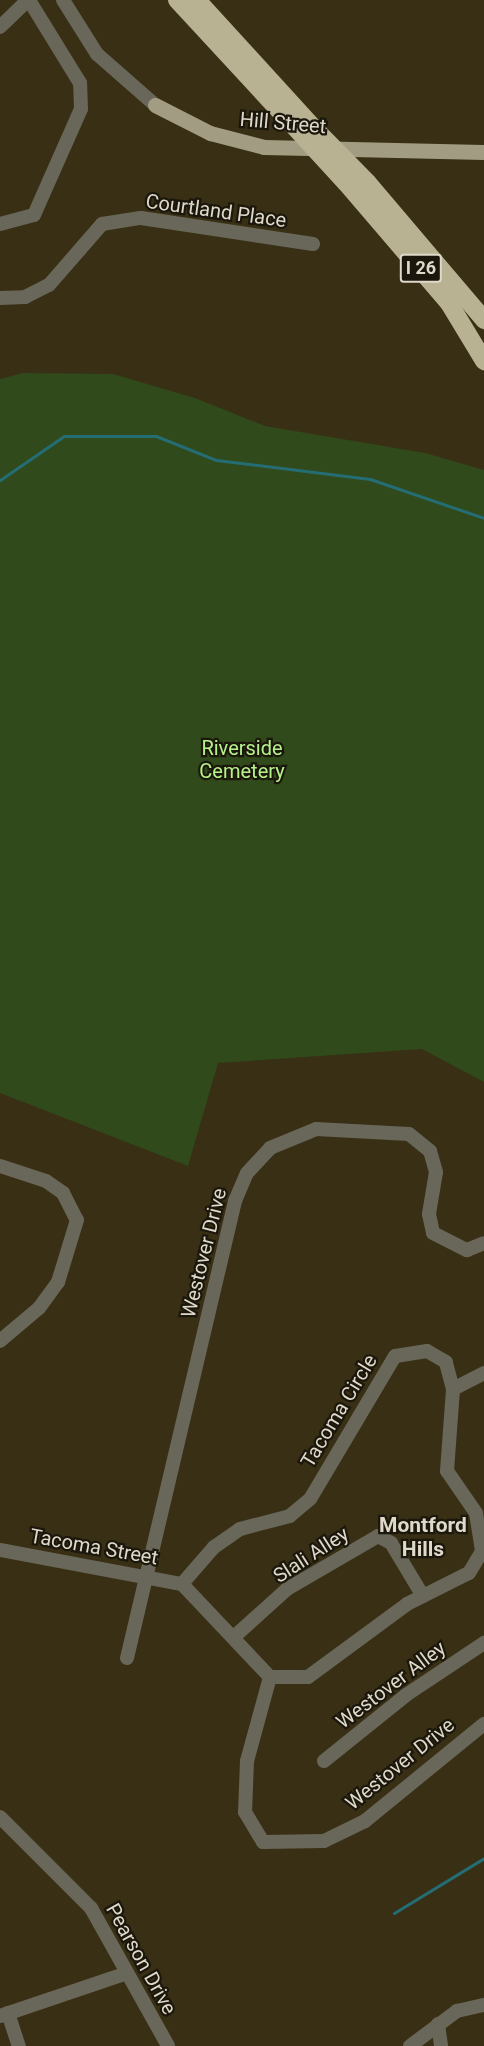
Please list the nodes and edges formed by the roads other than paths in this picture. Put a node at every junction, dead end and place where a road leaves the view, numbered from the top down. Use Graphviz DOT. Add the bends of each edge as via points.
graph roads {
  1 [pos="28,0"];
  2 [pos="63,0"];
  3 [pos="177,0"];
  4 [pos="197,0"];
  5 [pos="0,27"];
  6 [pos="155,105"];
  7 [pos="484,152"];
  8 [pos="0,224"];
  9 [pos="313,244"];
  10 [pos="0,298"];
  11 [pos="484,320"];
  12 [pos="484,361"];
  13 [pos="0,1166"];
  14 [pos="484,1243"];
  15 [pos="0,1323"];
  16 [pos="12,1331"];
  17 [pos="0,1341"];
  18 [pos="484,1373"];
  19 [pos="453,1389"];
  20 [pos="0,1550"];
  21 [pos="146,1574"];
  22 [pos="182,1584"];
  23 [pos="423,1596"];
  24 [pos="235,1636"];
  25 [pos="484,1643"];
  26 [pos="128,1658"];
  27 [pos="270,1677"];
  28 [pos="484,1724"];
  29 [pos="324,1761"];
  30 [pos="0,1817"];
  31 [pos="127,1973"];
  32 [pos="484,2005"];
  33 [pos="4,2014"];
  34 [pos="438,2024"];
  35 [pos="19,2046"];
  36 [pos="168,2046"];
  37 [pos="410,2046"];
  38 [pos="441,2046"];
  1 -- 5 [label="street"];
  1 -- 8 [label="street" via="80,83 81,109 34,214"];
  2 -- 6 [label="street, Hill Street" via="97,54"];
  3 -- 12 [label="highway, I 26, bridge" via="346,183 449,303"];
  4 -- 11 [label="highway, I 26, bridge" via="368,183"];
  6 -- 7 [label="main road, Hill Street" via="210,133 264,147"];
  9 -- 10 [label="street, Courtland Place" via="141,218 102,224 49,285 25,297"];
  13 -- 16 [label="street" via="46,1181 63,1193 77,1220 58,1282"];
  14 -- 21 [label="street, Westover Drive" via="467,1250 433,1233 429,1214 436,1172 430,1151 409,1134 316,1129 270,1148 247,1173 235,1201"];
  15 -- 16 [label="street"];
  16 -- 17 [label="street"];
  18 -- 19 [label="street"];
  19 -- 22 [label="street, Tacoma Circle" via="446,1362 427,1351 395,1356 310,1499 290,1516 240,1529 214,1547"];
  19 -- 23 [label="street, Tacoma Circle" via="447,1471 476,1513 482,1551 469,1573"];
  20 -- 21 [label="street, Tacoma Street"];
  21 -- 22 [label="street, Tacoma Street"];
  21 -- 26 [label="street"];
  22 -- 24 [label="street"];
  23 -- 24 [label="street, Slali Alley" via="392,1543 378,1536 287,1589"];
  23 -- 27 [label="street, Tacoma Circle" via="308,1677"];
  24 -- 27 [label="street"];
  25 -- 29 [label="street, Westover Alley" via="406,1695"];
  27 -- 28 [label="street, Westover Drive" via="247,1761 245,1812 263,1842 324,1841 365,1821"];
  30 -- 31 [label="street, Pearson Drive" via="91,1908"];
  31 -- 33 [label="street"];
  31 -- 36 [label="street, Pearson Drive"];
  32 -- 34 [label="street"];
  33 -- 35 [label="street"];
  34 -- 37 [label="street"];
  34 -- 38 [label="street"];
}
